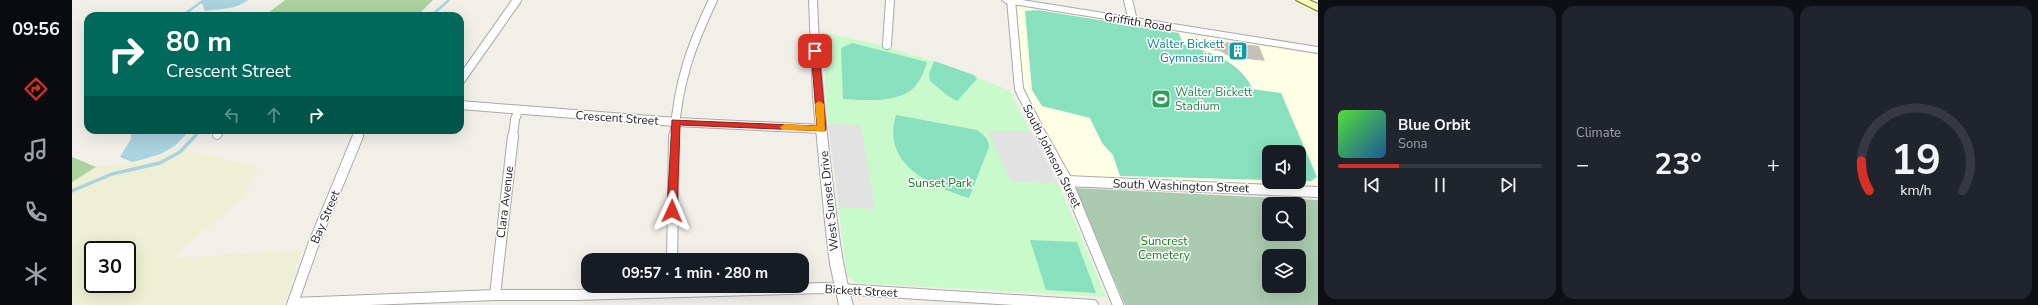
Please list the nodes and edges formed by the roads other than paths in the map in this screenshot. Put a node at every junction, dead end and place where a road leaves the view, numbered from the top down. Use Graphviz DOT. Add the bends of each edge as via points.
graph roads {
  1 [pos="517,0"];
  2 [pos="713,0"];
  3 [pos="813,0"];
  4 [pos="890,0"];
  5 [pos="1009,0"];
  6 [pos="1128,0"];
  7 [pos="1301,0"];
  8 [pos="1318,8"];
  9 [pos="1133,21"];
  10 [pos="887,45"];
  11 [pos="1318,50"];
  12 [pos="464,75"];
  13 [pos="464,105"];
  14 [pos="519,110"];
  15 [pos="676,122"];
  16 [pos="822,129"];
  17 [pos="358,134"];
  18 [pos="1067,182"];
  19 [pos="1318,192"];
  20 [pos="672,253"];
  21 [pos="809,289"];
  22 [pos="841,289"];
  23 [pos="607,293"];
  24 [pos="495,294"];
  25 [pos="292,304"];
  26 [pos="846,305"];
  27 [pos="1093,305"];
  28 [pos="1118,305"];
  1 -- 12 [label="street"];
  2 -- 15 [label="street" via="689,54 676,109"];
  3 -- 16 [label="street, West Sunset Drive" via="813,36"];
  4 -- 10 [label="street"];
  5 -- 9 [label="street, Griffith Road"];
  5 -- 18 [label="street, South Johnson Street" via="1019,89"];
  6 -- 9 [label="street"];
  7 -- 8 [label="main road"];
  9 -- 11 [label="street, Griffith Road"];
  13 -- 14 [label="street, Crescent Street"];
  14 -- 15 [label="street, Crescent Street"];
  14 -- 24 [label="street, Clara Avenue" via="514,127"];
  15 -- 16 [label="street, Crescent Street"];
  15 -- 20 [label="street"];
  16 -- 22 [label="street, West Sunset Drive"];
  17 -- 25 [label="street, Bay Street"];
  18 -- 19 [label="street, South Washington Street"];
  18 -- 28 [label="street, South Johnson Street"];
  21 -- 22 [label="street, Bickett Street"];
  22 -- 26 [label="street, West Sunset Drive"];
  22 -- 27 [label="street, Bickett Street"];
  23 -- 24 [label="street, Bickett Street"];
  24 -- 25 [label="street, Bickett Street"];
}
